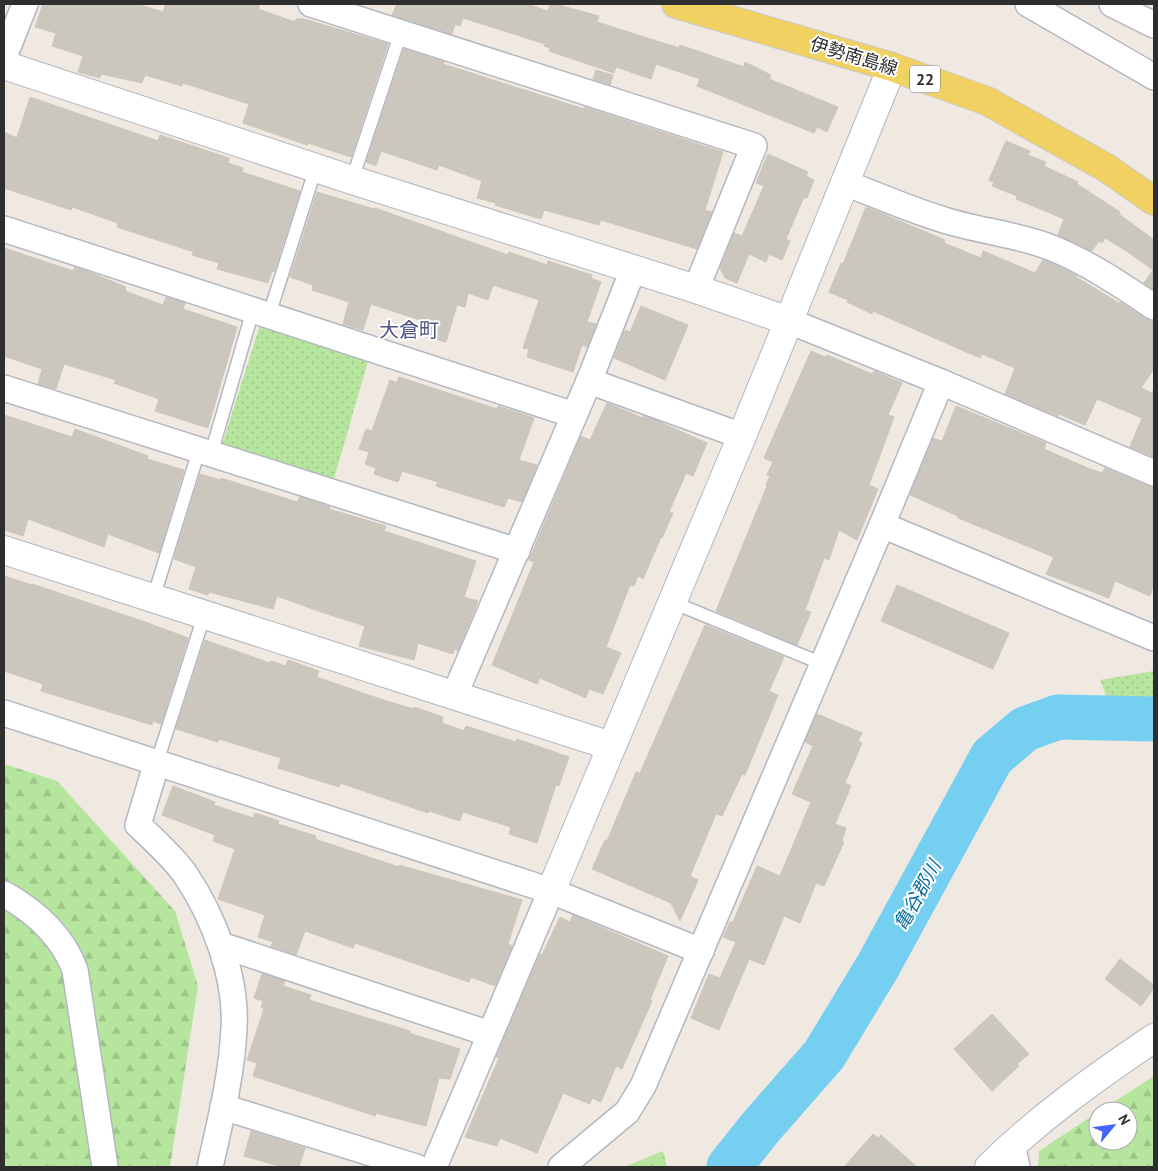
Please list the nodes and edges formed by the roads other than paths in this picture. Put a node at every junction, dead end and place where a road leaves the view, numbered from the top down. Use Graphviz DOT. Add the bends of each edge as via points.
graph roads {
  1 [pos="25,4"];
  2 [pos="311,4"];
  3 [pos="676,4"];
  4 [pos="1028,4"];
  5 [pos="1112,4"];
  6 [pos="1154,25"];
  7 [pos="401,32"];
  8 [pos="4,57"];
  9 [pos="4,65"];
  10 [pos="892,67"];
  11 [pos="1154,76"];
  12 [pos="316,168"];
  13 [pos="352,180"];
  14 [pos="845,183"];
  15 [pos="1154,201"];
  16 [pos="4,229"];
  17 [pos="633,270"];
  18 [pos="696,289"];
  19 [pos="1154,307"];
  20 [pos="261,312"];
  21 [pos="789,321"];
  22 [pos="589,381"];
  23 [pos="941,382"];
  24 [pos="4,388"];
  25 [pos="574,415"];
  26 [pos="742,436"];
  27 [pos="205,452"];
  28 [pos="1154,473"];
  29 [pos="882,525"];
  30 [pos="4,550"];
  31 [pos="517,551"];
  32 [pos="153,599"];
  33 [pos="672,602"];
  34 [pos="204,616"];
  35 [pos="1154,638"];
  36 [pos="823,664"];
  37 [pos="454,696"];
  38 [pos="4,713"];
  39 [pos="611,746"];
  40 [pos="157,762"];
  41 [pos="551,891"];
  42 [pos="4,894"];
  43 [pos="221,945"];
  44 [pos="701,951"];
  45 [pos="490,1034"];
  46 [pos="1154,1038"];
  47 [pos="223,1107"];
  48 [pos="1015,1156"];
  49 [pos="105,1167"];
  50 [pos="210,1167"];
  51 [pos="416,1167"];
  52 [pos="434,1167"];
  53 [pos="561,1167"];
  54 [pos="989,1167"];
  1 -- 8 [label="street"];
  2 -- 7 [label="street"];
  3 -- 10 [label="main road, 伊勢南島線 / 22"];
  4 -- 11 [label="street"];
  5 -- 6 [label="street"];
  7 -- 13 [label="lane"];
  7 -- 18 [label="street" via="754,146"];
  9 -- 12 [label="street"];
  10 -- 14 [label="street"];
  10 -- 15 [label="main road, 伊勢南島線 / 22" via="987,101 1105,168"];
  12 -- 13 [label="street"];
  12 -- 20 [label="lane"];
  13 -- 17 [label="street"];
  14 -- 19 [label="street" via="941,220 1051,248 1112,279"];
  14 -- 21 [label="street"];
  16 -- 20 [label="street"];
  17 -- 18 [label="street"];
  17 -- 22 [label="street"];
  18 -- 21 [label="street"];
  20 -- 25 [label="street"];
  20 -- 27 [label="lane"];
  21 -- 23 [label="street"];
  21 -- 26 [label="street"];
  22 -- 25 [label="street"];
  22 -- 26 [label="street"];
  23 -- 28 [label="street"];
  23 -- 29 [label="street"];
  24 -- 27 [label="street"];
  25 -- 31 [label="street"];
  26 -- 33 [label="street"];
  27 -- 31 [label="street"];
  27 -- 32 [label="lane"];
  29 -- 35 [label="street"];
  29 -- 36 [label="street"];
  30 -- 32 [label="street"];
  31 -- 37 [label="street"];
  32 -- 34 [label="street"];
  33 -- 36 [label="lane"];
  33 -- 39 [label="street"];
  34 -- 37 [label="street"];
  34 -- 40 [label="lane"];
  36 -- 44 [label="street"];
  37 -- 39 [label="street"];
  38 -- 40 [label="street"];
  39 -- 41 [label="street"];
  40 -- 41 [label="street"];
  40 -- 43 [label="street" via="138,824 184,874"];
  41 -- 44 [label="street"];
  41 -- 45 [label="street"];
  42 -- 49 [label="street" via="25,905 44,923 69,954 75,970"];
  43 -- 45 [label="street"];
  43 -- 47 [label="street" via="229,979 234,1026"];
  44 -- 53 [label="street" via="643,1086 627,1112"];
  45 -- 52 [label="street"];
  46 -- 48 [label="street" via="1066,1100"];
  47 -- 50 [label="street"];
  47 -- 51 [label="street"];
  48 -- 54 [label="street"];
}
